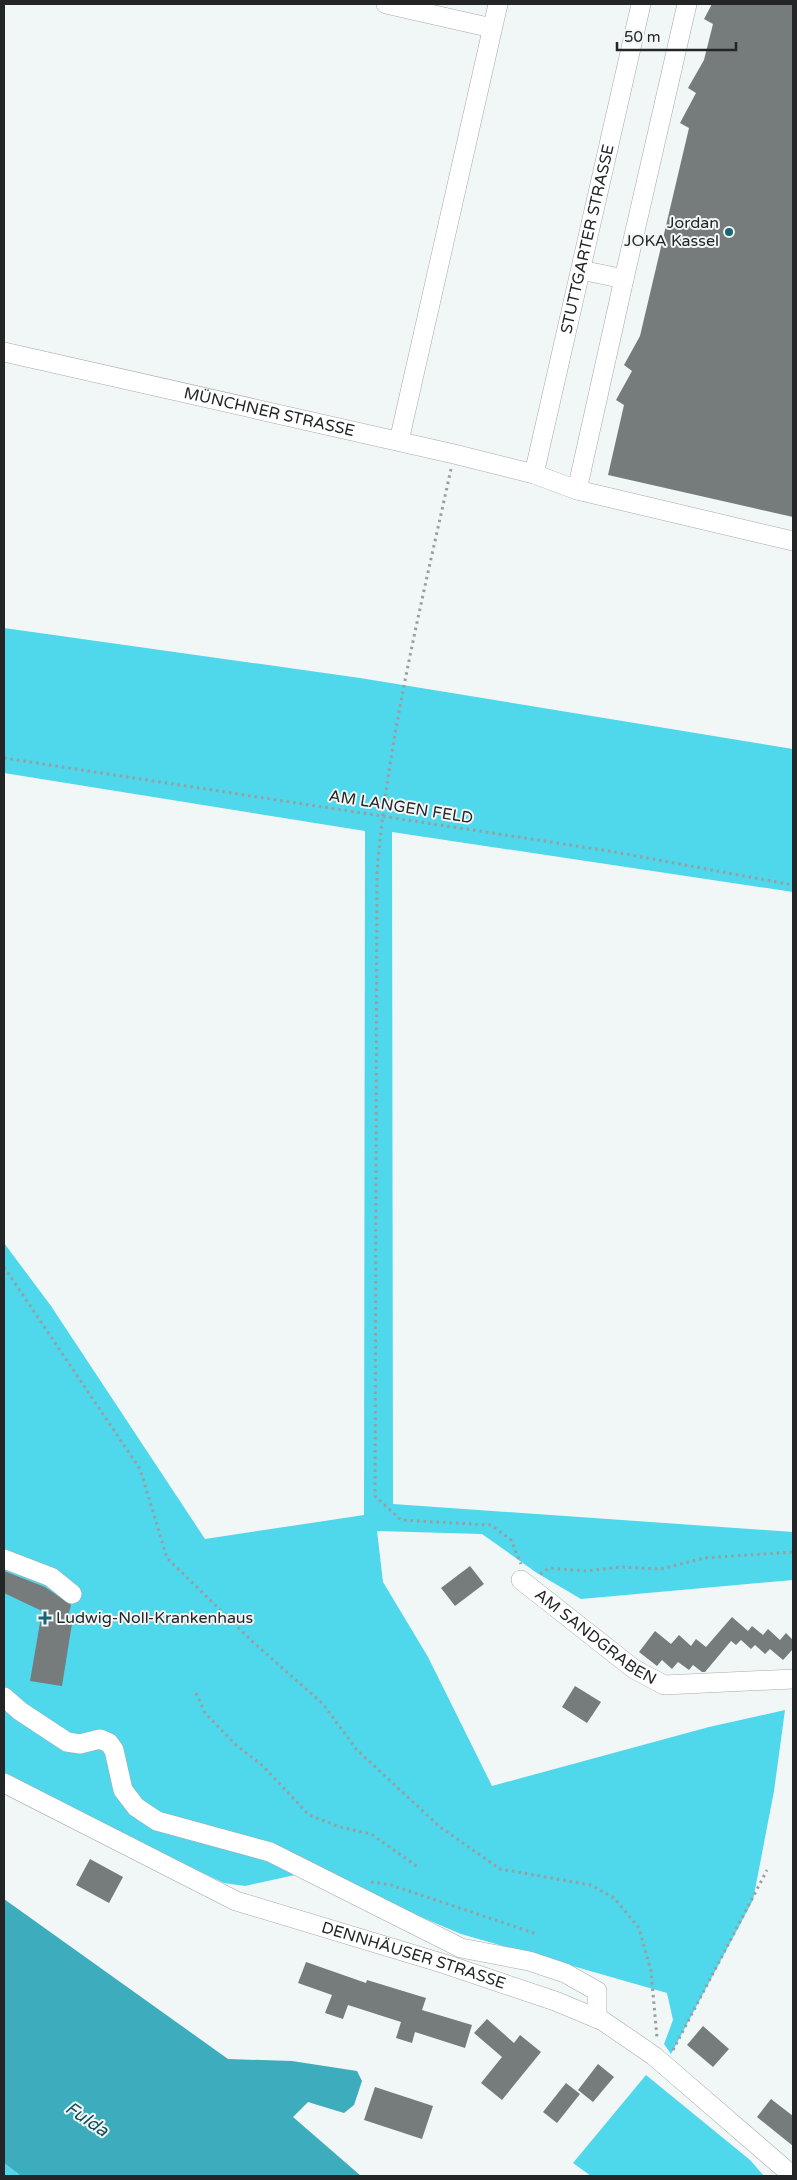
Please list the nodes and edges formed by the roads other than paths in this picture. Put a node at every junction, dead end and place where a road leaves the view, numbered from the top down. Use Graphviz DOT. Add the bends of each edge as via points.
graph roads {
  1 [pos="386,4"];
  2 [pos="498,4"];
  3 [pos="641,4"];
  4 [pos="687,4"];
  5 [pos="492,28"];
  6 [pos="581,270"];
  7 [pos="624,279"];
  8 [pos="4,352"];
  9 [pos="399,441"];
  10 [pos="534,474"];
  11 [pos="576,490"];
  12 [pos="793,541"];
  13 [pos="4,1559"];
  14 [pos="524,1582"];
  15 [pos="72,1594"];
  16 [pos="793,1679"];
  17 [pos="4,1697"];
  18 [pos="4,1784"];
  19 [pos="597,2018"];
  20 [pos="788,2174"];
  1 -- 5 [label="street"];
  2 -- 5 [label="street"];
  3 -- 6 [label="street, STUTTGARTER STRASSE"];
  4 -- 7 [label="street"];
  5 -- 9 [label="street"];
  6 -- 7 [label="street"];
  6 -- 10 [label="street, STUTTGARTER STRASSE"];
  7 -- 11 [label="street"];
  8 -- 9 [label="street, MÜNCHNER STRASSE"];
  9 -- 10 [label="street, MÜNCHNER STRASSE"];
  10 -- 11 [label="street, MÜNCHNER STRASSE"];
  11 -- 12 [label="street, MÜNCHNER STRASSE"];
  13 -- 15 [label="street" via="51,1578"];
  14 -- 16 [label="street, AM SANDGRABEN" via="634,1669 664,1685"];
  17 -- 19 [label="street" via="67,1742 80,1744 100,1739 110,1743 123,1790 136,1807 157,1821 270,1852 461,1948 529,1961 565,1973 597,1991"];
  18 -- 19 [label="street, DENNHÄUSER STRASSE" via="236,1901 445,1964"];
  19 -- 20 [label="street, DENNHÄUSER STRASSE" via="660,2061"];
}
